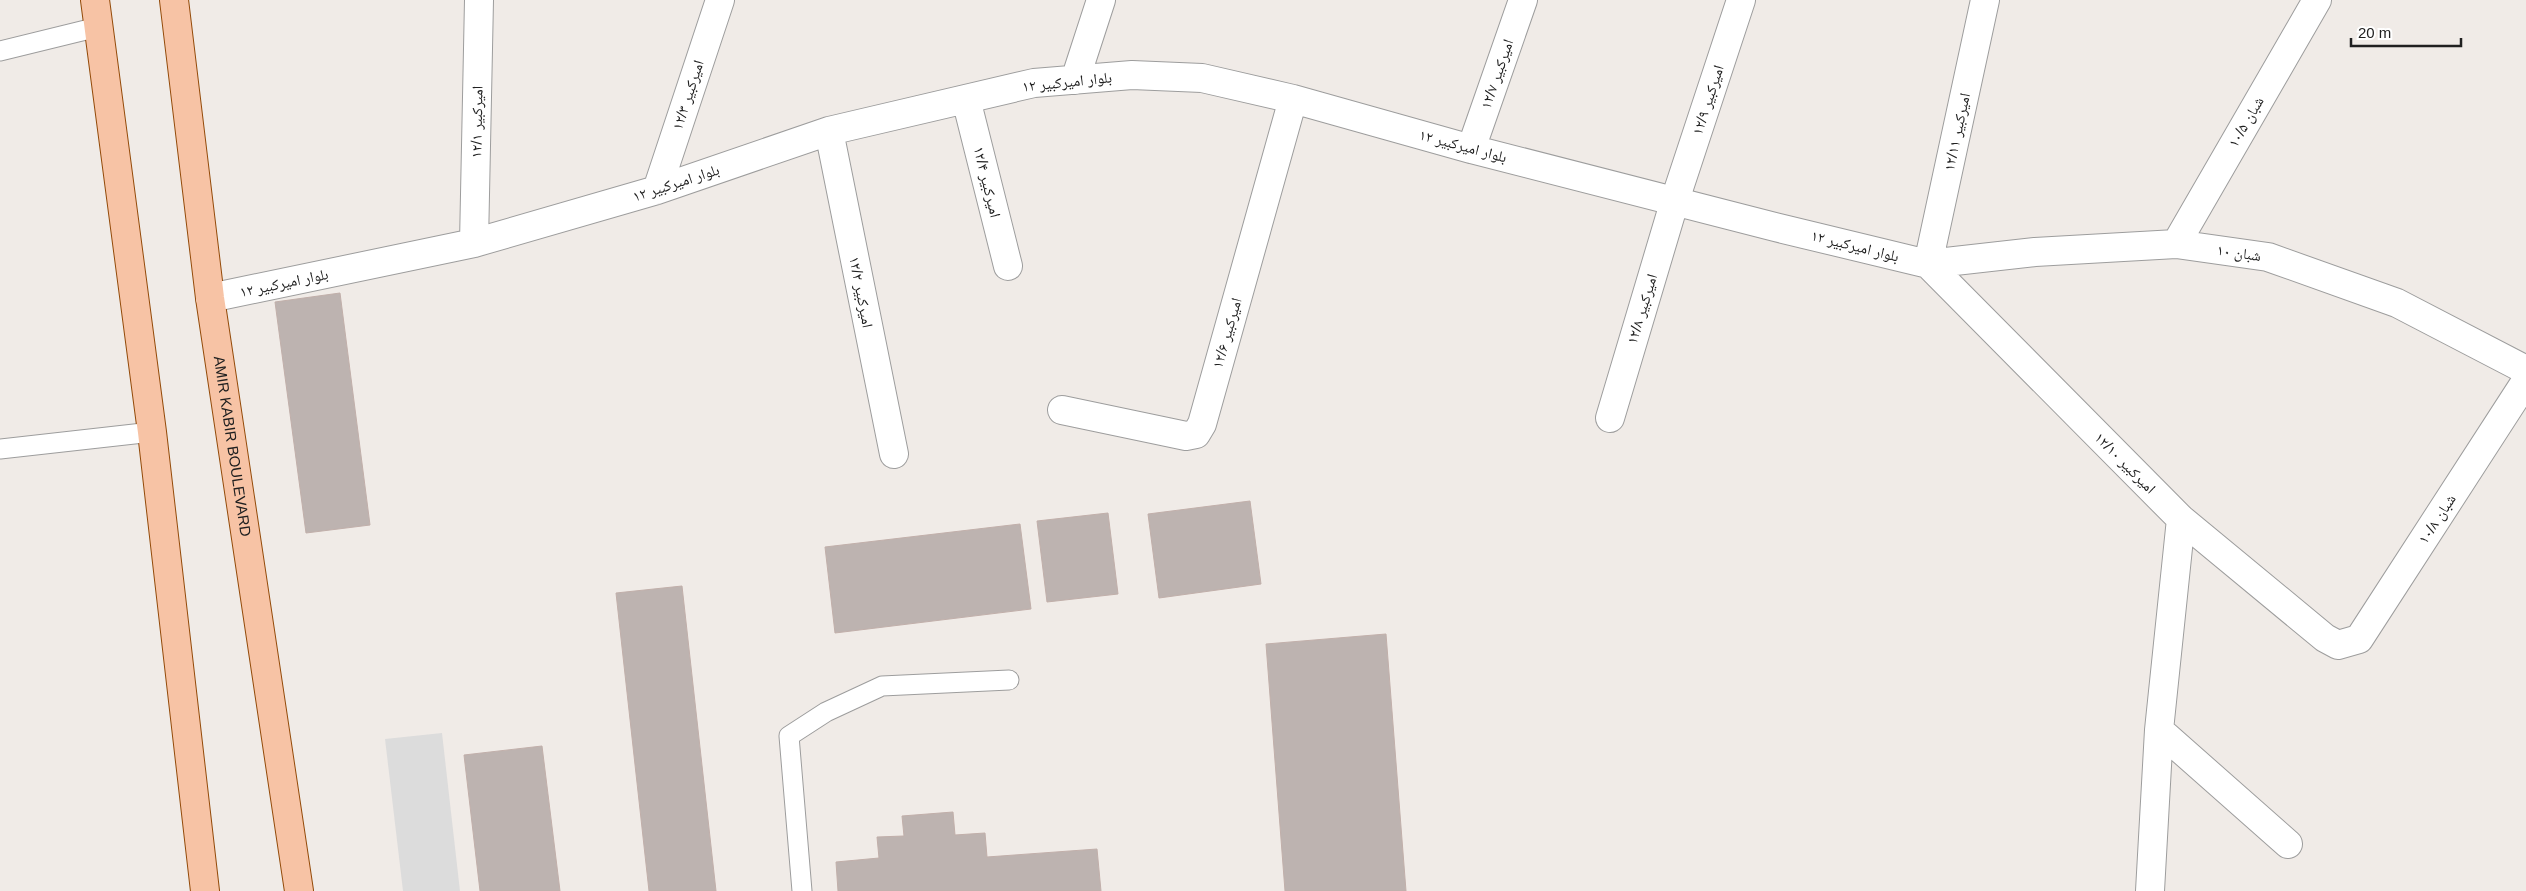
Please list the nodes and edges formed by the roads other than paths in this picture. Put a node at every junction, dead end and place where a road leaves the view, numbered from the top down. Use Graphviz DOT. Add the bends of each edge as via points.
graph roads {
  1 [pos="95,0"];
  2 [pos="174,0"];
  3 [pos="480,0"];
  4 [pos="720,0"];
  5 [pos="1101,0"];
  6 [pos="1523,0"];
  7 [pos="1742,0"];
  8 [pos="1985,0"];
  9 [pos="2317,0"];
  10 [pos="98,27"];
  11 [pos="0,51"];
  12 [pos="1075,80"];
  13 [pos="966,99"];
  14 [pos="1293,99"];
  15 [pos="829,131"];
  16 [pos="1471,149"];
  17 [pos="657,190"];
  18 [pos="1675,200"];
  19 [pos="474,243"];
  20 [pos="2176,244"];
  21 [pos="1928,264"];
  22 [pos="1008,266"];
  23 [pos="210,298"];
  24 [pos="2526,370"];
  25 [pos="2526,381"];
  26 [pos="1062,410"];
  27 [pos="1610,418"];
  28 [pos="152,432"];
  29 [pos="0,449"];
  30 [pos="894,454"];
  31 [pos="2180,519"];
  32 [pos="2338,645"];
  33 [pos="1009,680"];
  34 [pos="2159,730"];
  35 [pos="2288,844"];
  36 [pos="205,891"];
  37 [pos="299,891"];
  38 [pos="802,891"];
  39 [pos="2150,891"];
  1 -- 10 [label="main road"];
  2 -- 23 [label="main road, AMIR KABIR BOULEVARD"];
  3 -- 19 [label="street, ۱۲/۱ امیرکبیر"];
  4 -- 17 [label="street, ۱۲/۳ امیرکبیر"];
  5 -- 12 [label="street"];
  6 -- 16 [label="street, ۱۲/۷ امیرکبیر"];
  7 -- 18 [label="street, ۱۲/۹ امیرکبیر"];
  8 -- 21 [label="street, ۱۲/۱۱ امیرکبیر"];
  9 -- 20 [label="street, ۱۰/۵ شبان"];
  10 -- 11 [label="lane"];
  10 -- 28 [label="main road"];
  12 -- 13 [label="street, ۱۲ بلوار امیرکبیر" via="1034,83"];
  12 -- 14 [label="street, ۱۲ بلوار امیرکبیر" via="1132,75 1202,78"];
  13 -- 15 [label="street, ۱۲ بلوار امیرکبیر"];
  13 -- 22 [label="street, ۱۲/۴ امیرکبیر"];
  14 -- 16 [label="street, ۱۲ بلوار امیرکبیر"];
  14 -- 26 [label="street, ۱۲/۶ امیرکبیر" via="1202,424 1196,434 1186,436"];
  15 -- 17 [label="street, ۱۲ بلوار امیرکبیر"];
  15 -- 30 [label="street, ۱۲/۲ امیرکبیر"];
  16 -- 18 [label="street, ۱۲ بلوار امیرکبیر"];
  17 -- 19 [label="street, ۱۲ بلوار امیرکبیر"];
  18 -- 21 [label="street, ۱۲ بلوار امیرکبیر"];
  18 -- 27 [label="street, ۱۲/۸ امیرکبیر"];
  19 -- 23 [label="street, ۱۲ بلوار امیرکبیر"];
  20 -- 21 [label="street, ۱۰ شبان" via="2035,252"];
  20 -- 24 [label="street, ۱۰ شبان" via="2268,257 2379,296"];
  21 -- 31 [label="street, ۱۲/۱۰ امیرکبیر"];
  23 -- 37 [label="main road, AMIR KABIR BOULEVARD"];
  25 -- 32 [label="street, ۱۰/۸ شبان" via="2359,639"];
  28 -- 29 [label="lane"];
  28 -- 36 [label="main road"];
  31 -- 32 [label="street, ۱۲/۱۰ امیرکبیر" via="2325,638"];
  31 -- 34 [label="street"];
  33 -- 38 [label="lane" via="882,686 826,712 789,736"];
  34 -- 35 [label="street"];
  34 -- 39 [label="street"];
}
